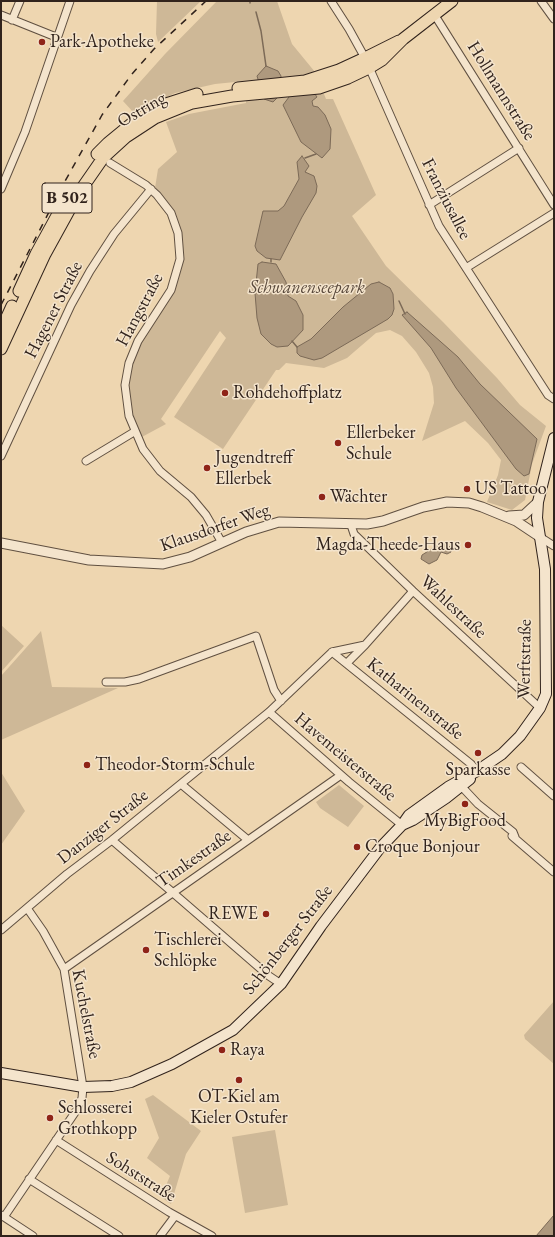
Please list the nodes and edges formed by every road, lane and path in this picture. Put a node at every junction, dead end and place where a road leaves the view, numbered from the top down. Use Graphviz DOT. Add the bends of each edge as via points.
graph roads {
  1 [pos="20,1"];
  2 [pos="70,1"];
  3 [pos="331,1"];
  4 [pos="452,1"];
  5 [pos="541,1"];
  6 [pos="434,14"];
  7 [pos="1,15"];
  8 [pos="554,19"];
  9 [pos="12,20"];
  10 [pos="56,37"];
  11 [pos="367,63"];
  12 [pos="244,91"];
  13 [pos="519,148"];
  14 [pos="110,163"];
  15 [pos="1,189"];
  16 [pos="151,189"];
  17 [pos="429,205"];
  18 [pos="554,205"];
  19 [pos="554,213"];
  20 [pos="466,268"];
  21 [pos="1,330"];
  22 [pos="1,349"];
  23 [pos="554,399"];
  24 [pos="134,432"];
  25 [pos="554,438"];
  26 [pos="1,456"];
  27 [pos="86,461"];
  28 [pos="538,502"];
  29 [pos="507,516"];
  30 [pos="351,525"];
  31 [pos="540,537"];
  32 [pos="221,541"];
  33 [pos="1,543"];
  34 [pos="554,546"];
  35 [pos="413,591"];
  36 [pos="365,645"];
  37 [pos="332,652"];
  38 [pos="347,663"];
  39 [pos="106,682"];
  40 [pos="281,701"];
  41 [pos="540,708"];
  42 [pos="269,712"];
  43 [pos="521,767"];
  44 [pos="477,771"];
  45 [pos="341,775"];
  46 [pos="181,784"];
  47 [pos="462,787"];
  48 [pos="554,796"];
  49 [pos="402,825"];
  50 [pos="112,840"];
  51 [pos="248,840"];
  52 [pos="554,872"];
  53 [pos="173,892"];
  54 [pos="27,908"];
  55 [pos="1,930"];
  56 [pos="64,969"];
  57 [pos="281,984"];
  58 [pos="1,1073"];
  59 [pos="84,1087"];
  60 [pos="56,1140"];
  61 [pos="29,1179"];
  62 [pos="2,1216"];
  63 [pos="175,1216"];
  64 [pos="33,1236"];
  65 [pos="119,1236"];
  66 [pos="160,1236"];
  67 [pos="212,1236"];
  1 -- 9 [label="street"];
  2 -- 10 [label="street"];
  3 -- 11 [label="street, Franziusallee"];
  4 -- 6 [label="main road, Ostring / B 502"];
  5 -- 8 [label="street"];
  6 -- 11 [label="main road, Ostring / B 502"];
  6 -- 13 [label="street, Hollmannstraße"];
  7 -- 9 [label="street"];
  9 -- 10 [label="street"];
  10 -- 15 [label="street" via="25,132"];
  11 -- 12 [label="main road, Ostring / B 502" via="328,80"];
  11 -- 17 [label="street, Franziusallee"];
  12 -- 21 [label="main road, Ostring / B 502" via="199,93 166,104 136,120 108,143 86,168 64,203 36,254"];
  12 -- 22 [label="main road, Ostring / B 502" via="169,111 141,126 108,153 65,216"];
  13 -- 17 [label="street"];
  13 -- 18 [label="street, Hollmannstraße"];
  14 -- 16 [label="street, Hangstraße"];
  16 -- 24 [label="street, Hangstraße" via="171,213 178,234 180,259 171,290 138,341 129,363 126,401"];
  16 -- 26 [label="street, Hagener Straße" via="114,234 90,271 71,305"];
  17 -- 20 [label="street, Franziusallee" via="438,226"];
  19 -- 20 [label="street"];
  20 -- 23 [label="street, Franziusallee" via="548,395"];
  24 -- 27 [label="street"];
  24 -- 32 [label="street, Hangstraße" via="160,471 191,497 206,515"];
  25 -- 28 [label="main road, Werftstraße"];
  28 -- 29 [label="street, Klausdorfer Weg" via="524,515"];
  28 -- 31 [label="main road, Werftstraße"];
  29 -- 30 [label="street, Klausdorfer Weg" via="469,503 447,502 423,506 383,521"];
  29 -- 31 [label="street, Klausdorfer Weg"];
  30 -- 32 [label="street, Klausdorfer Weg" via="279,522"];
  30 -- 35 [label="street, Wahlestraße" via="354,534"];
  31 -- 34 [label="street, Klausdorfer Weg"];
  31 -- 41 [label="main road, Werftstraße" via="544,676 544,694"];
  32 -- 33 [label="street, Klausdorfer Weg" via="180,561 157,564 89,560"];
  35 -- 36 [label="street"];
  35 -- 41 [label="street, Wahlestraße"];
  36 -- 37 [label="street"];
  36 -- 38 [label="street"];
  37 -- 38 [label="street, Katharinenstraße"];
  37 -- 40 [label="street, Danziger Straße"];
  38 -- 44 [label="street, Katharinenstraße"];
  39 -- 40 [label="street" via="139,679 256,636 274,690"];
  40 -- 42 [label="street, Danziger Straße"];
  41 -- 44 [label="main road, Schönberger Straße" via="512,746"];
  42 -- 45 [label="street, Havemeisterstraße"];
  42 -- 46 [label="street, Danziger Straße"];
  43 -- 48 [label="street"];
  44 -- 47 [label="main road, Schönberger Straße"];
  44 -- 49 [label="main road, Schönberger Straße" via="417,808"];
  45 -- 49 [label="street, Havemeisterstraße"];
  45 -- 51 [label="street, Timkestraße"];
  46 -- 50 [label="street, Danziger Straße"];
  46 -- 51 [label="street"];
  47 -- 49 [label="main road, Schönberger Straße"];
  47 -- 52 [label="street" via="466,794"];
  49 -- 57 [label="main road, Schönberger Straße" via="376,854 321,926"];
  50 -- 53 [label="street"];
  50 -- 54 [label="street, Danziger Straße"];
  51 -- 53 [label="street, Timkestraße"];
  53 -- 56 [label="street, Timkestraße"];
  53 -- 57 [label="street"];
  54 -- 55 [label="street, Danziger Straße"];
  54 -- 56 [label="street, Kuchelstraße"];
  56 -- 59 [label="street, Kuchelstraße"];
  57 -- 59 [label="main road, Schönberger Straße" via="233,1030 186,1056 131,1082"];
  58 -- 59 [label="main road, Schönberger Straße"];
  59 -- 60 [label="street" via="78,1108"];
  60 -- 61 [label="street"];
  60 -- 63 [label="street, Sohststraße"];
  61 -- 62 [label="street"];
  61 -- 65 [label="street"];
  62 -- 64 [label="street"];
  63 -- 66 [label="street"];
  63 -- 67 [label="street, Sohststraße"];
}
